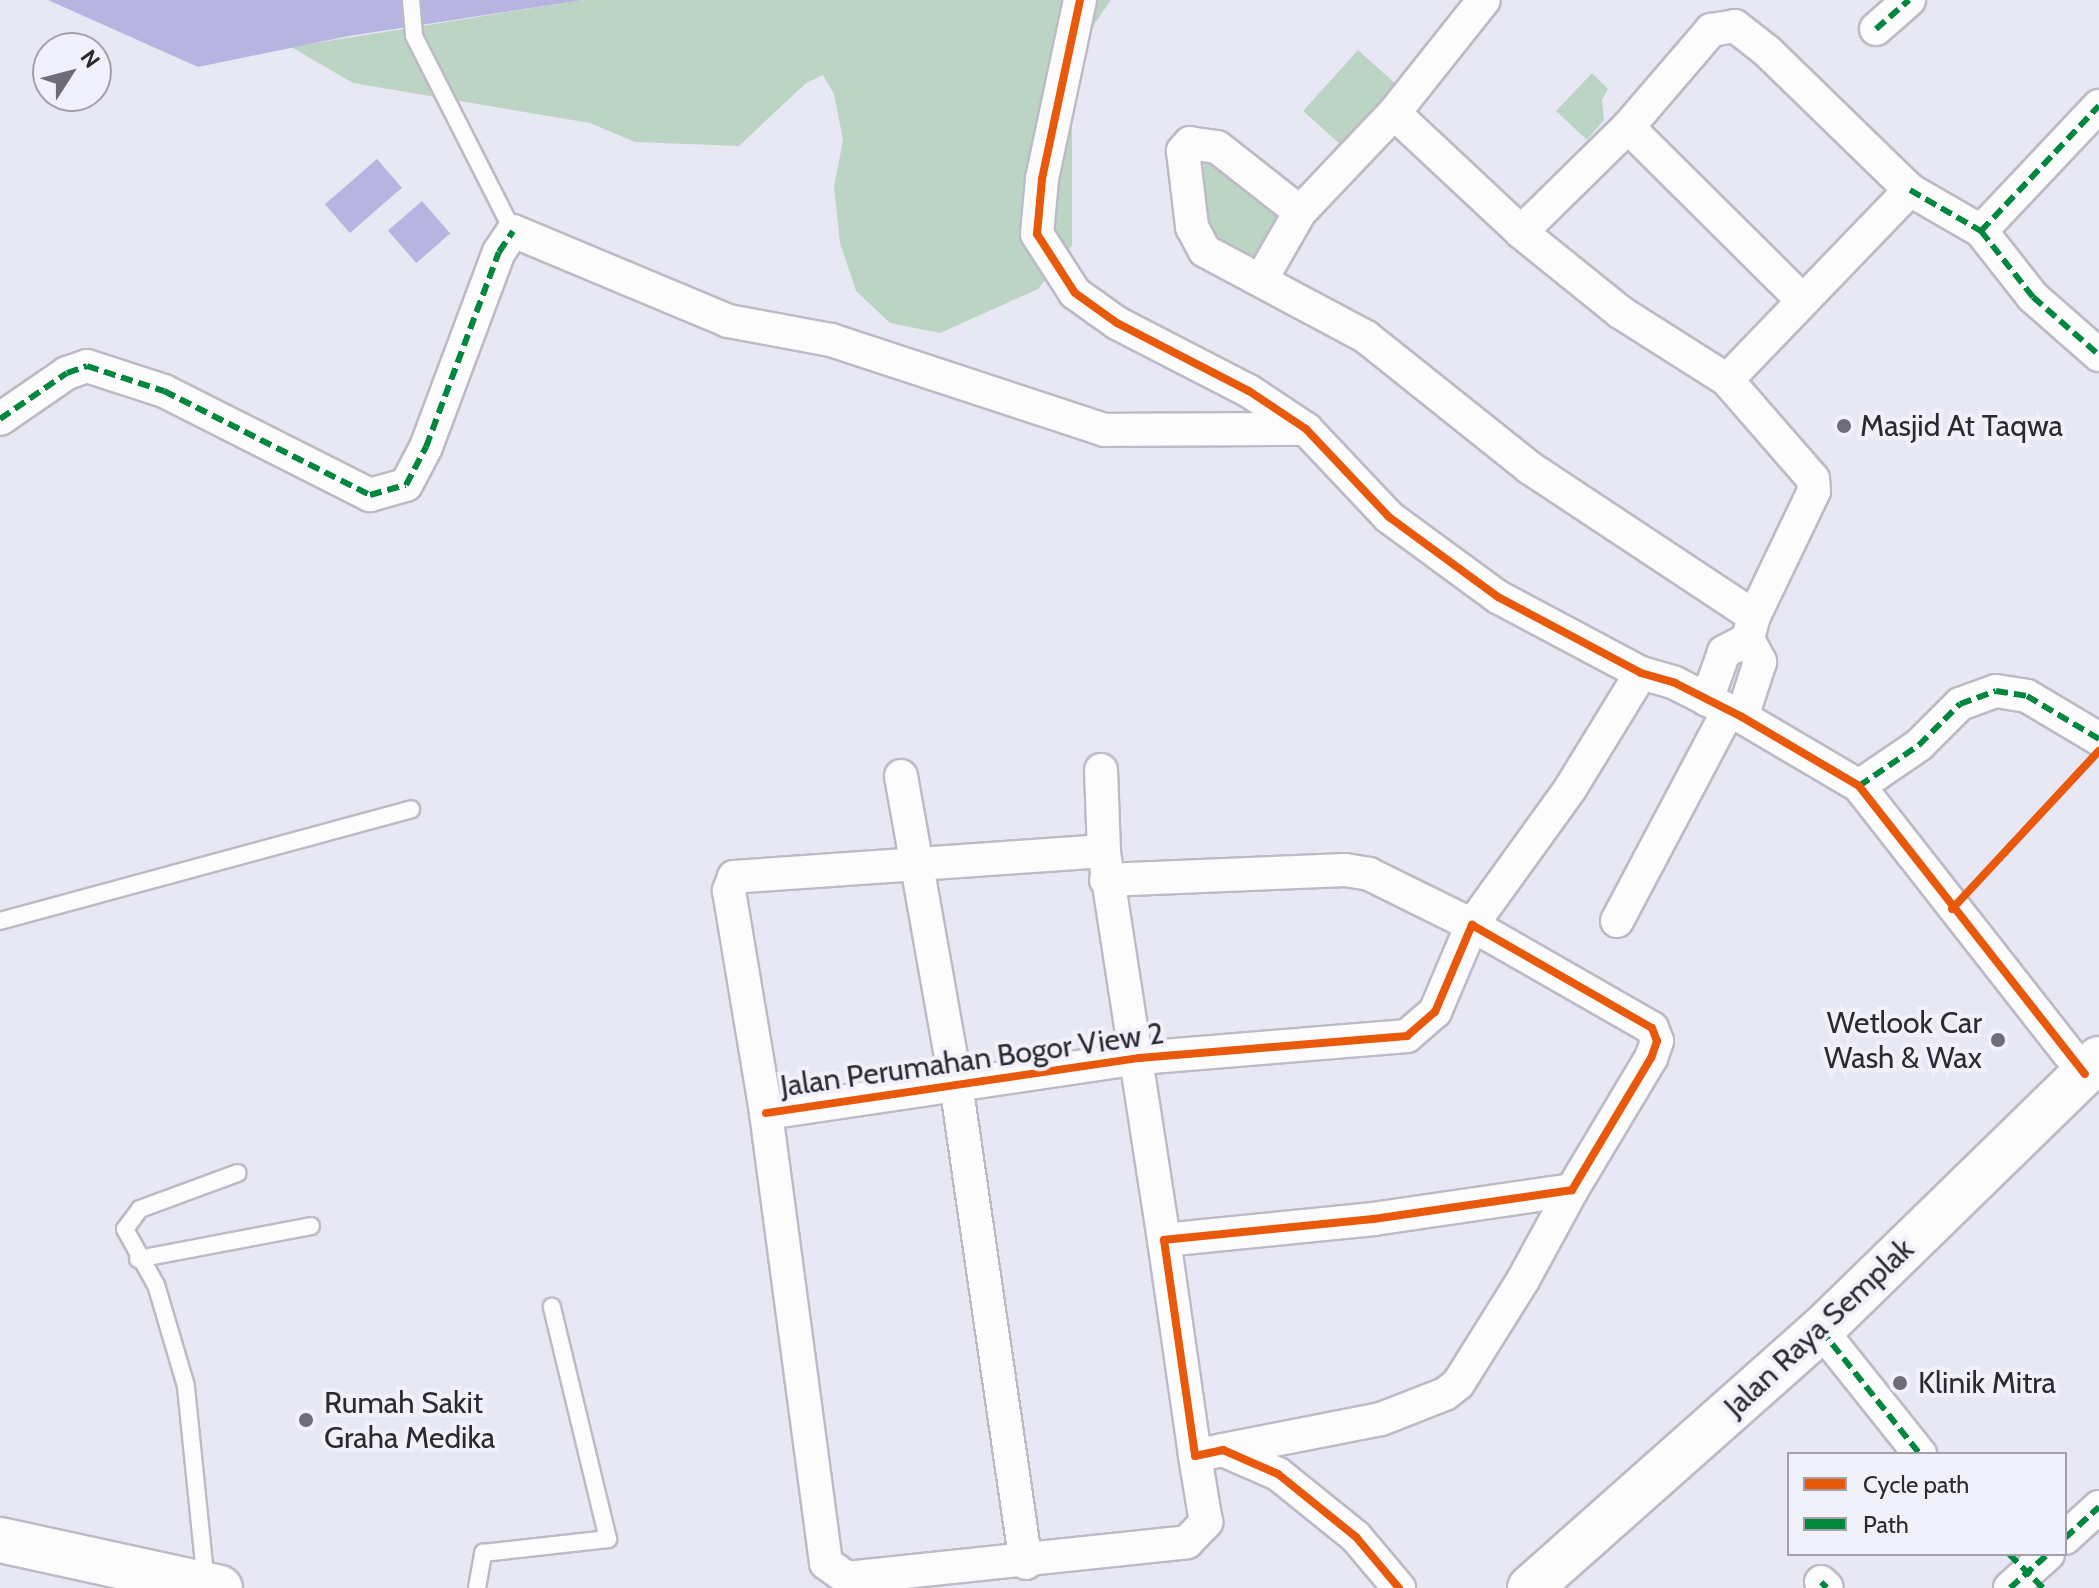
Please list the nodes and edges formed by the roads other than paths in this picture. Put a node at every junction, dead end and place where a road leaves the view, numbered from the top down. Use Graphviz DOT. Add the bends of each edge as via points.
graph roads {
  1 [pos="411,0"];
  2 [pos="1080,0"];
  3 [pos="1484,0"];
  4 [pos="1909,0"];
  5 [pos="1876,29"];
  6 [pos="2099,106"];
  7 [pos="1394,113"];
  8 [pos="1628,127"];
  9 [pos="1910,190"];
  10 [pos="1300,212"];
  11 [pos="513,231"];
  12 [pos="1981,231"];
  13 [pos="1521,232"];
  14 [pos="1261,280"];
  15 [pos="1801,299"];
  16 [pos="2099,355"];
  17 [pos="1727,380"];
  18 [pos="0,419"];
  19 [pos="1306,429"];
  20 [pos="1751,628"];
  21 [pos="1641,673"];
  22 [pos="1725,710"];
  23 [pos="2099,739"];
  24 [pos="1101,770"];
  25 [pos="901,776"];
  26 [pos="1859,786"];
  27 [pos="411,809"];
  28 [pos="913,865"];
  29 [pos="1105,866"];
  30 [pos="0,921"];
  31 [pos="1617,921"];
  32 [pos="1472,925"];
  33 [pos="1139,1058"];
  34 [pos="2092,1066"];
  35 [pos="956,1084"];
  36 [pos="766,1113"];
  37 [pos="238,1173"];
  38 [pos="1572,1190"];
  39 [pos="311,1226"];
  40 [pos="1164,1240"];
  41 [pos="138,1259"];
  42 [pos="552,1307"];
  43 [pos="1821,1330"];
  44 [pos="1918,1452"];
  45 [pos="1209,1453"];
  46 [pos="2099,1507"];
  47 [pos="2067,1536"];
  48 [pos="0,1540"];
  49 [pos="1026,1563"];
  50 [pos="211,1587"];
  51 [pos="477,1588"];
  52 [pos="1399,1588"];
  53 [pos="1530,1588"];
  1 -- 11 [label="lane" via="412,30"];
  2 -- 19 [label="street" via="1042,179 1037,234 1050,260 1075,293 1117,323 1249,391"];
  3 -- 7 [label="street"];
  4 -- 5 [label="street"];
  6 -- 12 [label="street"];
  7 -- 10 [label="street"];
  7 -- 13 [label="street"];
  8 -- 9 [label="street" via="1711,30 1735,26"];
  8 -- 13 [label="street"];
  8 -- 15 [label="street"];
  9 -- 12 [label="street"];
  9 -- 15 [label="street"];
  10 -- 14 [label="street"];
  10 -- 14 [label="street" via="1217,147 1199,142 1183,151 1197,240 1205,251"];
  11 -- 18 [label="street" via="499,252 426,447 406,485 370,495 164,391 87,366 67,373"];
  11 -- 19 [label="street" via="728,321 831,340 1104,430"];
  12 -- 16 [label="street" via="2033,297"];
  13 -- 17 [label="street" via="1620,312"];
  14 -- 20 [label="street" via="1366,337 1530,468"];
  15 -- 17 [label="street"];
  17 -- 20 [label="street" via="1813,479 1814,491"];
  19 -- 21 [label="street" via="1362,492 1456,568 1498,597"];
  20 -- 22 [label="street" via="1724,652"];
  21 -- 22 [label="street"];
  21 -- 32 [label="street, Jalan Perumahan Bogor View 2" via="1570,789"];
  22 -- 26 [label="street"];
  22 -- 31 [label="street"];
  23 -- 26 [label="street" via="2027,696 1996,691 1960,704 1919,745"];
  24 -- 29 [label="street"];
  25 -- 28 [label="street, Jalan Perumahan Bogor View 2"];
  26 -- 34 [label="street" via="2005,975"];
  27 -- 30 [label="lane"];
  28 -- 29 [label="street, Jalan Perumahan Bogor View 2"];
  28 -- 35 [label="street, Jalan Perumahan Bogor View 2"];
  28 -- 36 [label="street, Jalan Perumahan Bogor View 2" via="734,877 729,891"];
  29 -- 32 [label="street, Jalan Perumahan Bogor View 2" via="1345,870 1369,874"];
  29 -- 33 [label="street, Jalan Perumahan Bogor View 2"];
  32 -- 33 [label="street, Jalan Perumahan Bogor View 2" via="1435,1012 1407,1036"];
  32 -- 38 [label="street, Jalan Perumahan Bogor View 2" via="1652,1028 1657,1041"];
  33 -- 35 [label="street, Jalan Perumahan Bogor View 2"];
  33 -- 40 [label="street, Jalan Perumahan Bogor View 2"];
  34 -- 43 [label="main road, Jalan Raya Semplak"];
  35 -- 36 [label="street, Jalan Perumahan Bogor View 2"];
  35 -- 49 [label="street, Jalan Perumahan Bogor View 2"];
  36 -- 49 [label="street, Jalan Perumahan Bogor View 2" via="826,1563 847,1578"];
  37 -- 41 [label="lane" via="140,1209 125,1229"];
  38 -- 40 [label="street" via="1374,1219"];
  38 -- 45 [label="street, Jalan Perumahan Bogor View 2" via="1475,1358 1445,1394 1381,1419"];
  39 -- 41 [label="lane"];
  40 -- 45 [label="street, Jalan Perumahan Bogor View 2"];
  41 -- 50 [label="lane" via="156,1285 186,1386"];
  42 -- 51 [label="lane" via="608,1539 483,1553"];
  43 -- 44 [label="street"];
  43 -- 53 [label="main road, Jalan Raya Semplak"];
  45 -- 49 [label="street, Jalan Perumahan Bogor View 2" via="1206,1522 1194,1538"];
  45 -- 52 [label="street" via="1278,1474 1356,1537"];
  46 -- 47 [label="street"];
  48 -- 50 [label="main road"];
}
